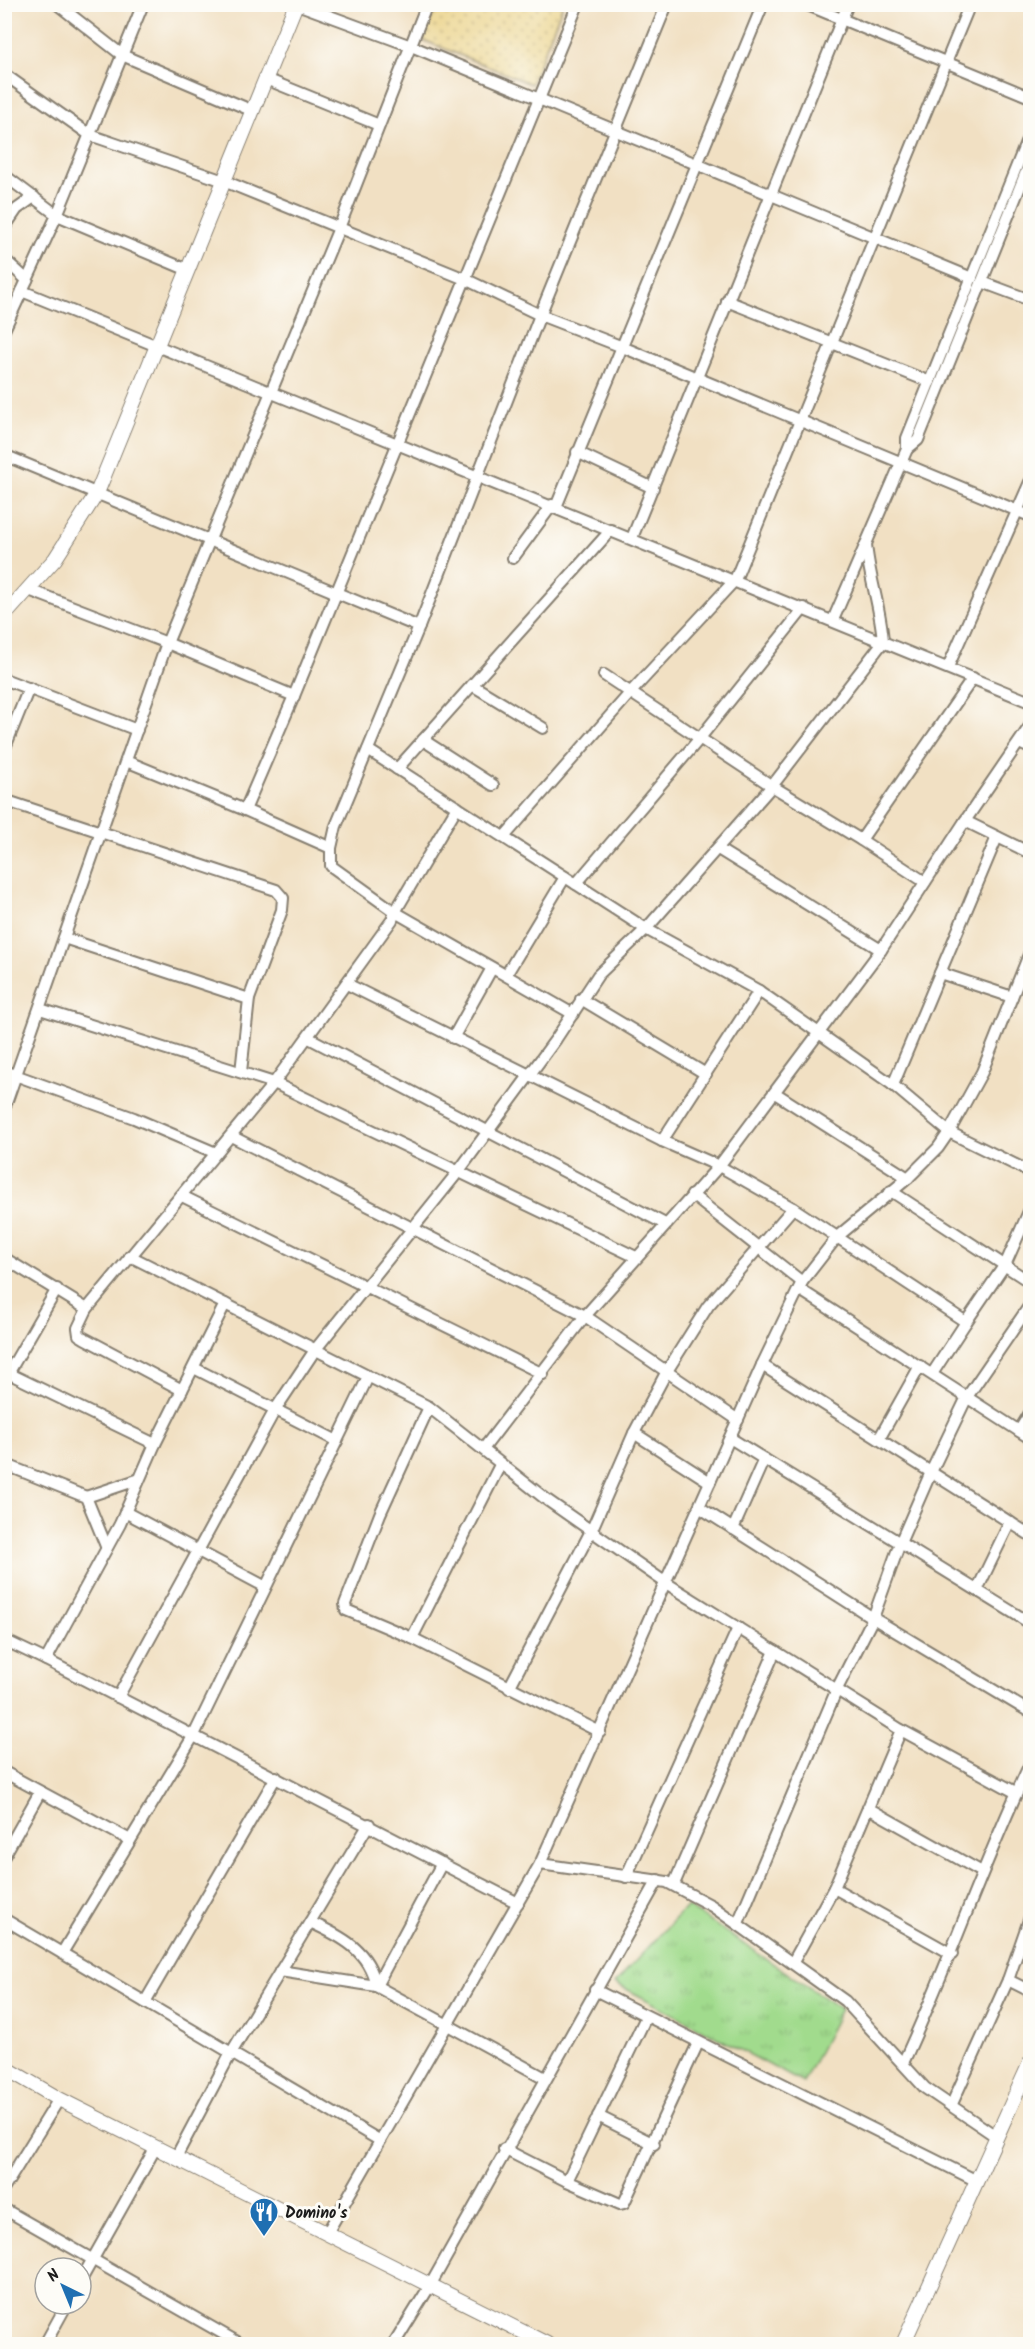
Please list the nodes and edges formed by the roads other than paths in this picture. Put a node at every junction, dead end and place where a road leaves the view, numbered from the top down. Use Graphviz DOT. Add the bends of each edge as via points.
graph roads {
  1 [pos="57,4"];
  2 [pos="143,4"];
  3 [pos="297,4"];
  4 [pos="427,4"];
  5 [pos="578,4"];
  6 [pos="667,4"];
  7 [pos="763,4"];
  8 [pos="805,4"];
  9 [pos="848,4"];
  10 [pos="970,4"];
  11 [pos="842,20"];
  12 [pos="411,46"];
  13 [pos="123,55"];
  14 [pos="946,62"];
  15 [pos="4,74"];
  16 [pos="266,79"];
  17 [pos="1030,97"];
  18 [pos="539,99"];
  19 [pos="253,111"];
  20 [pos="379,125"];
  21 [pos="616,133"];
  22 [pos="1030,133"];
  23 [pos="90,135"];
  24 [pos="1030,162"];
  25 [pos="696,164"];
  26 [pos="4,175"];
  27 [pos="224,181"];
  28 [pos="770,194"];
  29 [pos="34,197"];
  30 [pos="57,215"];
  31 [pos="4,228"];
  32 [pos="339,228"];
  33 [pos="876,237"];
  34 [pos="4,259"];
  35 [pos="188,270"];
  36 [pos="465,279"];
  37 [pos="27,280"];
  38 [pos="977,280"];
  39 [pos="22,291"];
  40 [pos="1030,300"];
  41 [pos="727,302"];
  42 [pos="540,315"];
  43 [pos="4,330"];
  44 [pos="832,344"];
  45 [pos="158,345"];
  46 [pos="620,346"];
  47 [pos="697,378"];
  48 [pos="930,382"];
  49 [pos="272,391"];
  50 [pos="800,422"];
  51 [pos="398,443"];
  52 [pos="908,449"];
  53 [pos="577,452"];
  54 [pos="4,455"];
  55 [pos="901,463"];
  56 [pos="479,476"];
  57 [pos="1030,482"];
  58 [pos="653,488"];
  59 [pos="97,493"];
  60 [pos="554,506"];
  61 [pos="1020,511"];
  62 [pos="1030,516"];
  63 [pos="611,530"];
  64 [pos="632,538"];
  65 [pos="210,540"];
  66 [pos="866,544"];
  67 [pos="513,558"];
  68 [pos="735,580"];
  69 [pos="28,591"];
  70 [pos="337,593"];
  71 [pos="804,608"];
  72 [pos="4,616"];
  73 [pos="833,620"];
  74 [pos="419,627"];
  75 [pos="883,642"];
  76 [pos="167,643"];
  77 [pos="948,667"];
  78 [pos="604,675"];
  79 [pos="973,678"];
  80 [pos="4,679"];
  81 [pos="472,685"];
  82 [pos="29,688"];
  83 [pos="630,693"];
  84 [pos="294,696"];
  85 [pos="1030,702"];
  86 [pos="1030,726"];
  87 [pos="543,728"];
  88 [pos="137,730"];
  89 [pos="700,738"];
  90 [pos="423,740"];
  91 [pos="1019,743"];
  92 [pos="1030,748"];
  93 [pos="4,750"];
  94 [pos="368,750"];
  95 [pos="126,761"];
  96 [pos="397,769"];
  97 [pos="493,785"];
  98 [pos="772,786"];
  99 [pos="4,800"];
  100 [pos="457,807"];
  101 [pos="245,810"];
  102 [pos="965,821"];
  103 [pos="101,833"];
  104 [pos="504,837"];
  105 [pos="997,837"];
  106 [pos="861,840"];
  107 [pos="331,848"];
  108 [pos="718,849"];
  109 [pos="1030,853"];
  110 [pos="565,877"];
  111 [pos="925,882"];
  112 [pos="576,884"];
  113 [pos="395,912"];
  114 [pos="646,929"];
  115 [pos="64,938"];
  116 [pos="881,950"];
  117 [pos="1030,952"];
  118 [pos="492,968"];
  119 [pos="940,973"];
  120 [pos="506,975"];
  121 [pos="347,984"];
  122 [pos="759,991"];
  123 [pos="1012,998"];
  124 [pos="249,999"];
  125 [pos="581,999"];
  126 [pos="39,1009"];
  127 [pos="573,1014"];
  128 [pos="820,1032"];
  129 [pos="309,1038"];
  130 [pos="453,1038"];
  131 [pos="4,1071"];
  132 [pos="241,1072"];
  133 [pos="705,1074"];
  134 [pos="17,1075"];
  135 [pos="529,1075"];
  136 [pos="274,1083"];
  137 [pos="893,1085"];
  138 [pos="775,1093"];
  139 [pos="4,1109"];
  140 [pos="488,1131"];
  141 [pos="949,1132"];
  142 [pos="231,1136"];
  143 [pos="662,1141"];
  144 [pos="216,1153"];
  145 [pos="719,1166"];
  146 [pos="458,1172"];
  147 [pos="1030,1172"];
  148 [pos="908,1178"];
  149 [pos="891,1191"];
  150 [pos="692,1195"];
  151 [pos="182,1196"];
  152 [pos="793,1208"];
  153 [pos="1030,1209"];
  154 [pos="665,1224"];
  155 [pos="414,1227"];
  156 [pos="837,1237"];
  157 [pos="760,1248"];
  158 [pos="130,1256"];
  159 [pos="636,1257"];
  160 [pos="4,1258"];
  161 [pos="1006,1263"];
  162 [pos="1030,1282"];
  163 [pos="800,1285"];
  164 [pos="57,1289"];
  165 [pos="367,1289"];
  166 [pos="225,1304"];
  167 [pos="1030,1305"];
  168 [pos="87,1309"];
  169 [pos="585,1316"];
  170 [pos="966,1322"];
  171 [pos="315,1350"];
  172 [pos="762,1365"];
  173 [pos="920,1366"];
  174 [pos="194,1368"];
  175 [pos="667,1371"];
  176 [pos="543,1374"];
  177 [pos="932,1374"];
  178 [pos="6,1376"];
  179 [pos="368,1377"];
  180 [pos="182,1390"];
  181 [pos="967,1397"];
  182 [pos="429,1407"];
  183 [pos="275,1410"];
  184 [pos="1030,1413"];
  185 [pos="738,1420"];
  186 [pos="1019,1431"];
  187 [pos="634,1433"];
  188 [pos="729,1438"];
  189 [pos="1030,1438"];
  190 [pos="879,1439"];
  191 [pos="337,1441"];
  192 [pos="155,1444"];
  193 [pos="484,1448"];
  194 [pos="764,1459"];
  195 [pos="4,1464"];
  196 [pos="500,1464"];
  197 [pos="931,1472"];
  198 [pos="137,1480"];
  199 [pos="710,1482"];
  200 [pos="86,1497"];
  201 [pos="699,1507"];
  202 [pos="125,1512"];
  203 [pos="1010,1522"];
  204 [pos="592,1529"];
  205 [pos="734,1529"];
  206 [pos="1030,1535"];
  207 [pos="900,1543"];
  208 [pos="106,1546"];
  209 [pos="198,1550"];
  210 [pos="666,1582"];
  211 [pos="264,1586"];
  212 [pos="977,1590"];
  213 [pos="873,1618"];
  214 [pos="1030,1623"];
  215 [pos="738,1628"];
  216 [pos="412,1638"];
  217 [pos="4,1640"];
  218 [pos="775,1652"];
  219 [pos="46,1660"];
  220 [pos="509,1688"];
  221 [pos="837,1689"];
  222 [pos="118,1697"];
  223 [pos="1030,1712"];
  224 [pos="901,1730"];
  225 [pos="600,1732"];
  226 [pos="194,1734"];
  227 [pos="1030,1764"];
  228 [pos="4,1772"];
  229 [pos="276,1777"];
  230 [pos="40,1792"];
  231 [pos="1017,1793"];
  232 [pos="868,1808"];
  233 [pos="369,1824"];
  234 [pos="130,1840"];
  235 [pos="4,1856"];
  236 [pos="442,1863"];
  237 [pos="540,1864"];
  238 [pos="982,1872"];
  239 [pos="626,1877"];
  240 [pos="658,1880"];
  241 [pos="674,1884"];
  242 [pos="834,1888"];
  243 [pos="518,1903"];
  244 [pos="1030,1917"];
  245 [pos="4,1919"];
  246 [pos="310,1922"];
  247 [pos="738,1923"];
  248 [pos="62,1953"];
  249 [pos="952,1954"];
  250 [pos="793,1962"];
  251 [pos="280,1971"];
  252 [pos="1008,1980"];
  253 [pos="376,1986"];
  254 [pos="595,1990"];
  255 [pos="1030,1991"];
  256 [pos="145,2002"];
  257 [pos="646,2017"];
  258 [pos="448,2027"];
  259 [pos="698,2043"];
  260 [pos="231,2053"];
  261 [pos="903,2063"];
  262 [pos="1030,2063"];
  263 [pos="4,2067"];
  264 [pos="545,2078"];
  265 [pos="59,2098"];
  266 [pos="951,2106"];
  267 [pos="598,2116"];
  268 [pos="997,2137"];
  269 [pos="379,2140"];
  270 [pos="654,2144"];
  271 [pos="156,2147"];
  272 [pos="504,2149"];
  273 [pos="176,2157"];
  274 [pos="567,2181"];
  275 [pos="977,2181"];
  276 [pos="4,2188"];
  277 [pos="4,2210"];
  278 [pos="327,2233"];
  279 [pos="88,2256"];
  280 [pos="93,2259"];
  281 [pos="431,2284"];
  282 [pos="61,2316"];
  283 [pos="541,2343"];
  284 [pos="45,2344"];
  285 [pos="241,2344"];
  286 [pos="393,2344"];
  287 [pos="903,2344"];
  1 -- 13 [label="street"];
  2 -- 13 [label="street"];
  3 -- 12 [label="street"];
  3 -- 16 [label="street"];
  4 -- 12 [label="street"];
  5 -- 18 [label="street"];
  6 -- 21 [label="street"];
  7 -- 25 [label="street"];
  8 -- 11 [label="street"];
  9 -- 11 [label="street"];
  10 -- 14 [label="street"];
  11 -- 14 [label="street"];
  11 -- 28 [label="street"];
  12 -- 18 [label="street"];
  12 -- 20 [label="street"];
  13 -- 19 [label="street"];
  13 -- 23 [label="street"];
  14 -- 17 [label="street"];
  14 -- 33 [label="street"];
  15 -- 23 [label="street"];
  16 -- 19 [label="street"];
  16 -- 20 [label="street"];
  18 -- 21 [label="street"];
  18 -- 36 [label="street"];
  19 -- 27 [label="street"];
  20 -- 32 [label="street"];
  21 -- 25 [label="street"];
  21 -- 42 [label="street"];
  22 -- 38 [label="street"];
  23 -- 27 [label="street"];
  23 -- 30 [label="street"];
  24 -- 38 [label="street"];
  25 -- 28 [label="street"];
  25 -- 46 [label="street"];
  26 -- 29 [label="street"];
  27 -- 32 [label="street"];
  27 -- 35 [label="street"];
  28 -- 33 [label="street"];
  28 -- 41 [label="street"];
  29 -- 30 [label="street"];
  29 -- 31 [label="street" via="17,209"];
  30 -- 35 [label="street"];
  30 -- 37 [label="street"];
  32 -- 36 [label="street"];
  32 -- 49 [label="street"];
  33 -- 38 [label="street"];
  33 -- 44 [label="street"];
  34 -- 37 [label="street"];
  35 -- 45 [label="street"];
  36 -- 42 [label="street"];
  36 -- 51 [label="street"];
  37 -- 39 [label="street"];
  38 -- 40 [label="street"];
  38 -- 48 [label="street"];
  38 -- 52 [label="street" via="918,440"];
  39 -- 43 [label="street"];
  39 -- 45 [label="street"];
  41 -- 44 [label="street"];
  41 -- 47 [label="street"];
  42 -- 46 [label="street"];
  42 -- 56 [label="street"];
  44 -- 48 [label="street"];
  44 -- 50 [label="street"];
  45 -- 49 [label="street"];
  45 -- 59 [label="street"];
  46 -- 47 [label="street"];
  46 -- 53 [label="street"];
  47 -- 50 [label="street"];
  47 -- 58 [label="street"];
  48 -- 52 [label="street" via="907,438"];
  49 -- 51 [label="street"];
  49 -- 65 [label="street"];
  50 -- 55 [label="street"];
  50 -- 68 [label="street"];
  51 -- 56 [label="street"];
  51 -- 70 [label="street"];
  52 -- 55 [label="street"];
  53 -- 58 [label="street"];
  53 -- 60 [label="street"];
  54 -- 59 [label="street"];
  55 -- 61 [label="street"];
  55 -- 66 [label="street"];
  56 -- 60 [label="street"];
  56 -- 74 [label="street"];
  57 -- 61 [label="street"];
  58 -- 64 [label="street"];
  59 -- 65 [label="street"];
  59 -- 69 [label="street" via="71,536"];
  60 -- 63 [label="street"];
  60 -- 67 [label="street"];
  61 -- 62 [label="street"];
  61 -- 77 [label="street"];
  63 -- 64 [label="street"];
  63 -- 81 [label="street"];
  64 -- 68 [label="street"];
  65 -- 70 [label="street"];
  65 -- 76 [label="street"];
  66 -- 73 [label="street"];
  66 -- 75 [label="street"];
  68 -- 71 [label="street"];
  68 -- 83 [label="street"];
  69 -- 72 [label="street"];
  69 -- 76 [label="street"];
  70 -- 74 [label="street"];
  70 -- 84 [label="street"];
  71 -- 73 [label="street"];
  71 -- 89 [label="street"];
  73 -- 75 [label="street"];
  74 -- 94 [label="street"];
  75 -- 77 [label="street"];
  75 -- 98 [label="street"];
  76 -- 84 [label="street"];
  76 -- 88 [label="street"];
  77 -- 79 [label="street"];
  78 -- 83 [label="street"];
  79 -- 85 [label="street"];
  79 -- 106 [label="street"];
  80 -- 82 [label="street"];
  81 -- 87 [label="street"];
  81 -- 90 [label="street"];
  82 -- 88 [label="street"];
  82 -- 93 [label="street"];
  83 -- 89 [label="street"];
  83 -- 104 [label="street"];
  84 -- 101 [label="street"];
  86 -- 91 [label="street"];
  88 -- 95 [label="street"];
  89 -- 98 [label="street"];
  89 -- 112 [label="street"];
  90 -- 96 [label="street"];
  90 -- 97 [label="street"];
  91 -- 92 [label="street"];
  91 -- 102 [label="street"];
  94 -- 96 [label="street"];
  94 -- 107 [label="street" via="336,826"];
  95 -- 101 [label="street"];
  95 -- 103 [label="street"];
  96 -- 100 [label="street"];
  98 -- 106 [label="street"];
  98 -- 108 [label="street"];
  99 -- 103 [label="street"];
  100 -- 104 [label="street"];
  100 -- 113 [label="street"];
  101 -- 107 [label="street"];
  102 -- 105 [label="street"];
  102 -- 111 [label="street"];
  103 -- 115 [label="street"];
  103 -- 124 [label="street" via="276,890 283,898 282,910"];
  104 -- 110 [label="street"];
  105 -- 109 [label="street"];
  105 -- 119 [label="street"];
  106 -- 111 [label="street"];
  107 -- 113 [label="street" via="331,866 336,872"];
  108 -- 114 [label="street"];
  108 -- 116 [label="street"];
  110 -- 112 [label="street"];
  110 -- 120 [label="street"];
  111 -- 116 [label="street"];
  112 -- 114 [label="street"];
  113 -- 118 [label="street"];
  113 -- 121 [label="street"];
  114 -- 122 [label="street"];
  114 -- 125 [label="street" via="598,975"];
  115 -- 124 [label="street"];
  115 -- 126 [label="street"];
  116 -- 128 [label="street"];
  117 -- 123 [label="street"];
  118 -- 120 [label="street"];
  118 -- 130 [label="street"];
  119 -- 123 [label="street"];
  119 -- 137 [label="street"];
  120 -- 127 [label="street"];
  121 -- 129 [label="street"];
  121 -- 130 [label="street"];
  122 -- 128 [label="street"];
  122 -- 133 [label="street"];
  123 -- 141 [label="street" via="982,1072"];
  124 -- 132 [label="street"];
  125 -- 127 [label="street"];
  125 -- 133 [label="street"];
  126 -- 132 [label="street"];
  126 -- 134 [label="street"];
  127 -- 135 [label="street"];
  128 -- 137 [label="street"];
  128 -- 138 [label="street"];
  129 -- 136 [label="street"];
  129 -- 140 [label="street"];
  130 -- 135 [label="street"];
  131 -- 134 [label="street"];
  132 -- 136 [label="street"];
  133 -- 143 [label="street"];
  134 -- 139 [label="street"];
  134 -- 144 [label="street"];
  135 -- 140 [label="street"];
  135 -- 143 [label="street"];
  136 -- 142 [label="street"];
  136 -- 146 [label="street"];
  137 -- 141 [label="street"];
  138 -- 145 [label="street"];
  138 -- 148 [label="street"];
  140 -- 146 [label="street"];
  140 -- 154 [label="street"];
  141 -- 147 [label="street"];
  141 -- 148 [label="street"];
  142 -- 144 [label="street"];
  142 -- 155 [label="street"];
  143 -- 145 [label="street"];
  144 -- 151 [label="street"];
  145 -- 150 [label="street"];
  145 -- 152 [label="street"];
  146 -- 155 [label="street"];
  146 -- 159 [label="street"];
  148 -- 149 [label="street"];
  149 -- 156 [label="street"];
  149 -- 161 [label="street"];
  150 -- 154 [label="street"];
  150 -- 157 [label="street"];
  151 -- 158 [label="street"];
  151 -- 165 [label="street"];
  152 -- 156 [label="street"];
  152 -- 157 [label="street"];
  153 -- 161 [label="street"];
  154 -- 159 [label="street"];
  155 -- 165 [label="street"];
  155 -- 169 [label="street"];
  156 -- 163 [label="street"];
  156 -- 170 [label="street"];
  157 -- 163 [label="street"];
  157 -- 175 [label="street" via="708,1306"];
  158 -- 166 [label="street"];
  158 -- 168 [label="street"];
  159 -- 169 [label="street"];
  160 -- 164 [label="street"];
  161 -- 162 [label="street"];
  161 -- 170 [label="street"];
  163 -- 172 [label="street"];
  163 -- 173 [label="street"];
  164 -- 168 [label="street"];
  164 -- 178 [label="street"];
  165 -- 171 [label="street"];
  165 -- 176 [label="street"];
  166 -- 171 [label="street"];
  166 -- 174 [label="street"];
  167 -- 181 [label="street"];
  168 -- 180 [label="street" via="78,1328 79,1335"];
  169 -- 175 [label="street"];
  169 -- 176 [label="street"];
  170 -- 177 [label="street"];
  171 -- 179 [label="street"];
  171 -- 183 [label="street"];
  172 -- 185 [label="street"];
  172 -- 190 [label="street"];
  173 -- 177 [label="street"];
  173 -- 190 [label="street"];
  174 -- 180 [label="street"];
  174 -- 183 [label="street"];
  175 -- 185 [label="street"];
  175 -- 187 [label="street"];
  176 -- 193 [label="street"];
  177 -- 181 [label="street"];
  178 -- 192 [label="street"];
  179 -- 182 [label="street"];
  179 -- 191 [label="street"];
  180 -- 192 [label="street"];
  181 -- 186 [label="street"];
  181 -- 197 [label="street"];
  182 -- 193 [label="street"];
  182 -- 216 [label="street" via="380,1514 345,1604 352,1614"];
  183 -- 191 [label="street"];
  183 -- 209 [label="street"];
  184 -- 186 [label="street"];
  185 -- 188 [label="street"];
  186 -- 189 [label="street"];
  187 -- 199 [label="street"];
  187 -- 204 [label="street"];
  188 -- 194 [label="street"];
  188 -- 199 [label="street"];
  190 -- 197 [label="street"];
  191 -- 211 [label="street"];
  192 -- 198 [label="street"];
  193 -- 196 [label="street"];
  194 -- 205 [label="street"];
  194 -- 207 [label="street"];
  195 -- 200 [label="street"];
  196 -- 204 [label="street"];
  196 -- 216 [label="street"];
  197 -- 203 [label="street"];
  197 -- 207 [label="street"];
  198 -- 200 [label="street"];
  198 -- 202 [label="street"];
  199 -- 201 [label="street"];
  200 -- 208 [label="street"];
  201 -- 205 [label="street"];
  201 -- 210 [label="street"];
  202 -- 208 [label="street"];
  202 -- 209 [label="street"];
  203 -- 206 [label="street"];
  203 -- 212 [label="street"];
  204 -- 210 [label="street"];
  204 -- 220 [label="street"];
  205 -- 213 [label="street"];
  207 -- 212 [label="street"];
  207 -- 213 [label="street"];
  208 -- 219 [label="street"];
  209 -- 211 [label="street"];
  209 -- 222 [label="street"];
  210 -- 215 [label="street"];
  210 -- 225 [label="street"];
  211 -- 226 [label="street"];
  212 -- 214 [label="street"];
  213 -- 221 [label="street"];
  213 -- 223 [label="street"];
  215 -- 218 [label="street"];
  215 -- 239 [label="street"];
  216 -- 220 [label="street"];
  217 -- 219 [label="street"];
  218 -- 221 [label="street"];
  218 -- 241 [label="street"];
  219 -- 222 [label="street"];
  220 -- 225 [label="street"];
  221 -- 224 [label="street"];
  221 -- 247 [label="street"];
  222 -- 226 [label="street"];
  224 -- 231 [label="street"];
  224 -- 232 [label="street"];
  225 -- 237 [label="street"];
  226 -- 229 [label="street"];
  226 -- 234 [label="street"];
  227 -- 231 [label="street"];
  228 -- 230 [label="street"];
  229 -- 233 [label="street"];
  229 -- 256 [label="street"];
  230 -- 234 [label="street"];
  230 -- 235 [label="street"];
  231 -- 238 [label="street"];
  232 -- 238 [label="street"];
  232 -- 242 [label="street"];
  233 -- 236 [label="street"];
  233 -- 246 [label="street"];
  234 -- 248 [label="street"];
  236 -- 243 [label="street"];
  236 -- 253 [label="street"];
  237 -- 239 [label="street"];
  237 -- 243 [label="street"];
  238 -- 249 [label="street"];
  239 -- 240 [label="street"];
  240 -- 241 [label="street"];
  240 -- 254 [label="street"];
  241 -- 247 [label="street"];
  242 -- 249 [label="street"];
  242 -- 250 [label="street"];
  243 -- 258 [label="street"];
  244 -- 252 [label="street"];
  245 -- 248 [label="street"];
  246 -- 251 [label="street"];
  246 -- 253 [label="street" via="353,1945 370,1966"];
  247 -- 250 [label="street"];
  248 -- 256 [label="street"];
  249 -- 261 [label="street"];
  250 -- 261 [label="street" via="845,2001"];
  251 -- 253 [label="street"];
  251 -- 260 [label="street"];
  252 -- 255 [label="street"];
  252 -- 266 [label="street"];
  253 -- 258 [label="street"];
  254 -- 257 [label="street"];
  254 -- 264 [label="street"];
  256 -- 260 [label="street"];
  257 -- 259 [label="street"];
  257 -- 267 [label="street"];
  258 -- 264 [label="street"];
  258 -- 269 [label="street"];
  259 -- 270 [label="street"];
  259 -- 275 [label="street"];
  260 -- 269 [label="street"];
  260 -- 273 [label="street"];
  261 -- 266 [label="street" via="925,2088"];
  262 -- 268 [label="street"];
  263 -- 265 [label="street"];
  264 -- 272 [label="street"];
  265 -- 271 [label="street"];
  265 -- 276 [label="street"];
  266 -- 268 [label="street"];
  267 -- 270 [label="street"];
  267 -- 274 [label="street"];
  268 -- 275 [label="street"];
  269 -- 278 [label="street"];
  270 -- 274 [label="street" via="624,2203"];
  271 -- 273 [label="street"];
  271 -- 280 [label="street"];
  272 -- 274 [label="street"];
  272 -- 281 [label="street"];
  273 -- 278 [label="street"];
  275 -- 287 [label="street"];
  277 -- 279 [label="street"];
  278 -- 281 [label="street"];
  280 -- 285 [label="street"];
  281 -- 283 [label="street"];
  281 -- 286 [label="street"];
  282 -- 284 [label="street"];
}
